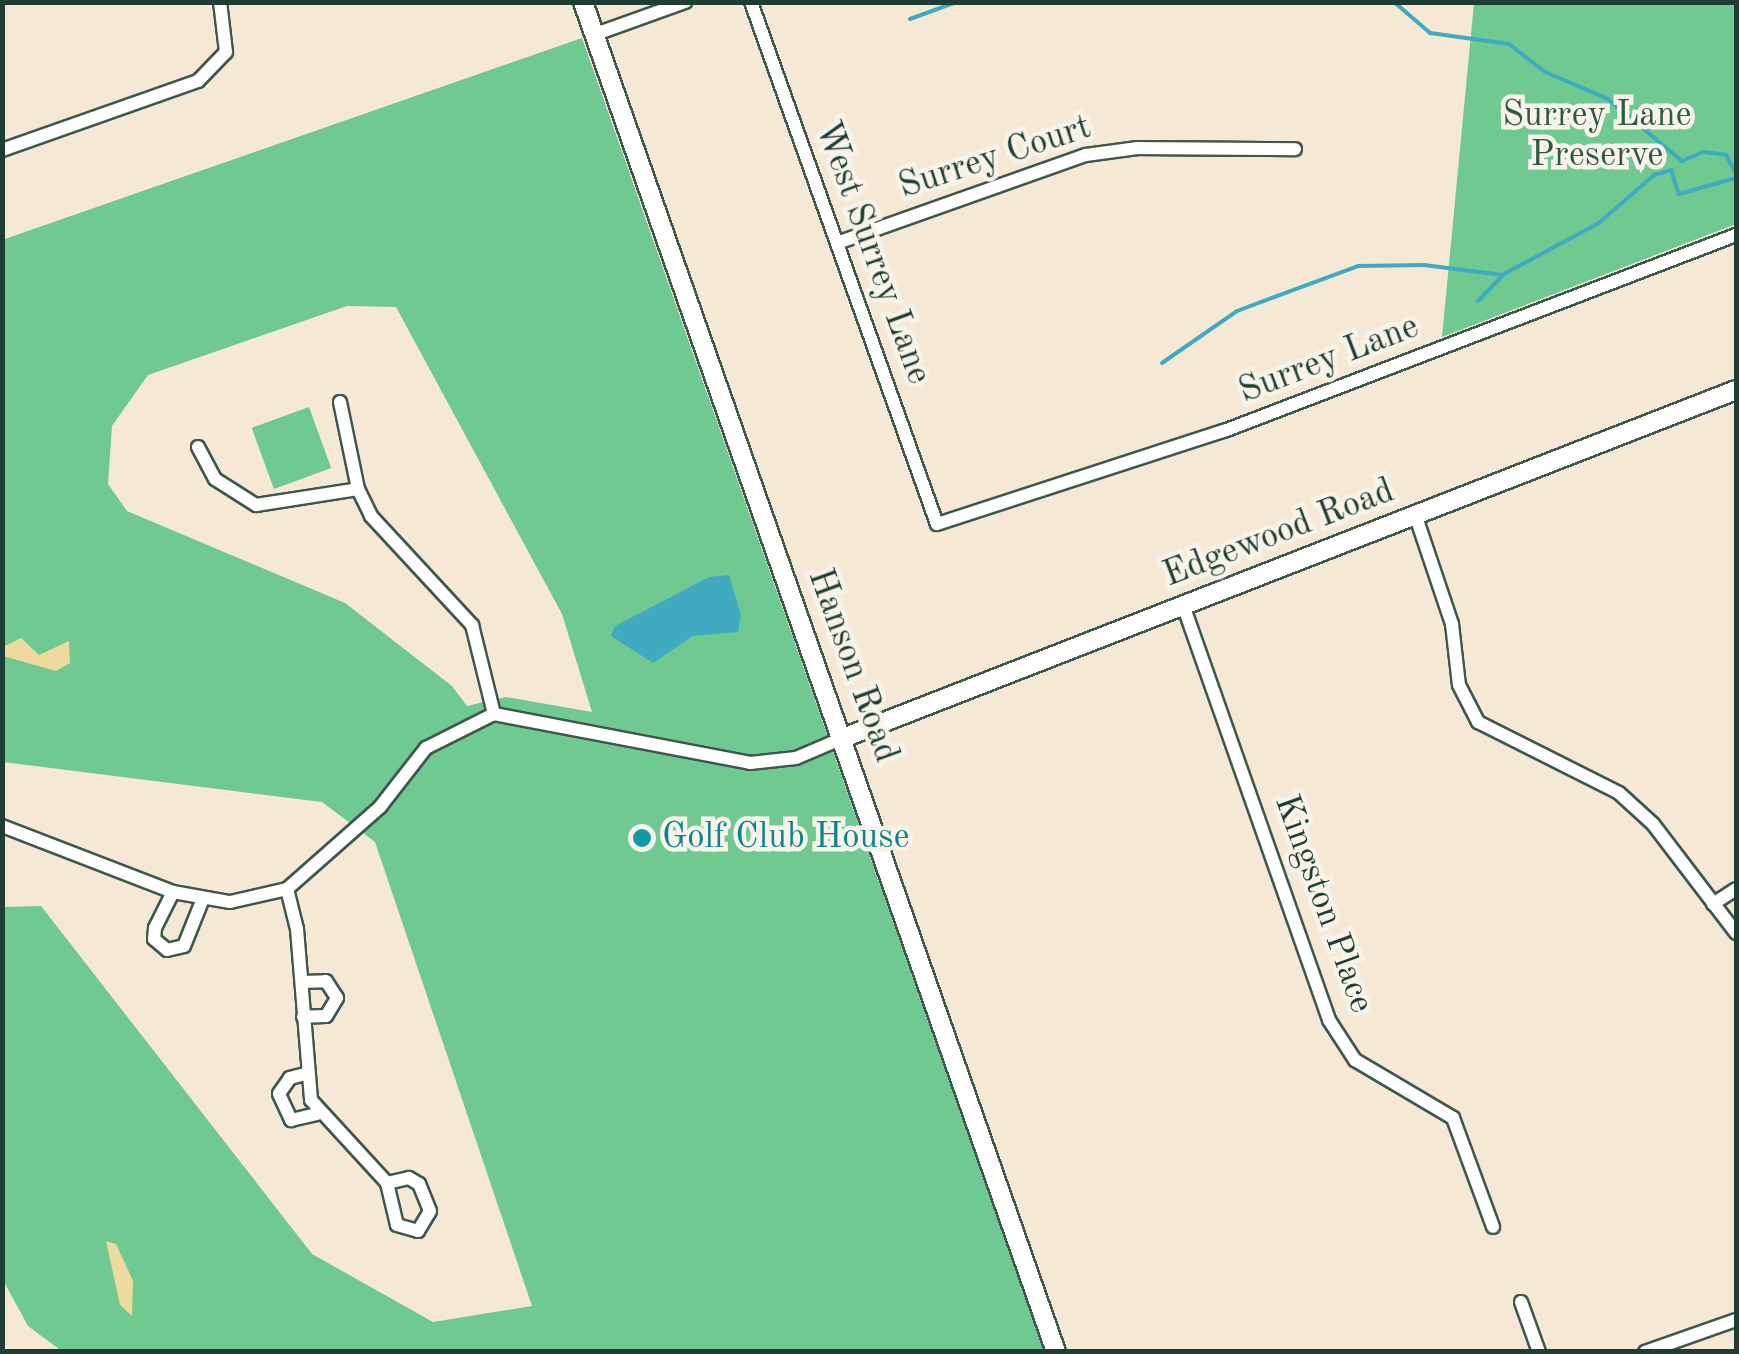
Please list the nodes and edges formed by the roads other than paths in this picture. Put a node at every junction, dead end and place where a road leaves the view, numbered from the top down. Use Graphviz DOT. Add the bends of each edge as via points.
graph roads {
  1 [pos="220,2"];
  2 [pos="583,2"];
  3 [pos="685,2"];
  4 [pos="751,2"];
  5 [pos="594,34"];
  6 [pos="1295,149"];
  7 [pos="2,150"];
  8 [pos="1736,235"];
  9 [pos="838,244"];
  10 [pos="1736,390"];
  11 [pos="340,402"];
  12 [pos="198,447"];
  13 [pos="358,489"];
  14 [pos="1416,518"];
  15 [pos="937,524"];
  16 [pos="1182,605"];
  17 [pos="494,714"];
  18 [pos="843,738"];
  19 [pos="2,826"];
  20 [pos="287,888"];
  21 [pos="1736,889"];
  22 [pos="173,892"];
  23 [pos="202,901"];
  24 [pos="1713,904"];
  25 [pos="1736,934"];
  26 [pos="302,982"];
  27 [pos="303,1017"];
  28 [pos="305,1074"];
  29 [pos="317,1114"];
  30 [pos="387,1184"];
  31 [pos="1493,1227"];
  32 [pos="1521,1302"];
  33 [pos="1736,1320"];
  34 [pos="1056,1352"];
  35 [pos="1539,1352"];
  36 [pos="1644,1352"];
  1 -- 7 [label="street" via="226,52 198,81"];
  2 -- 5 [label="street, Hanson Road"];
  3 -- 5 [label="street"];
  4 -- 9 [label="street, West Surrey Lane"];
  5 -- 18 [label="street, Hanson Road"];
  6 -- 9 [label="street, Surrey Court" via="1138,148 1086,155"];
  8 -- 15 [label="street, Surrey Lane" via="1224,432"];
  9 -- 15 [label="street, West Surrey Lane"];
  10 -- 14 [label="street, Edgewood Road"];
  11 -- 13 [label="street"];
  12 -- 13 [label="street" via="215,479 256,505"];
  13 -- 17 [label="street" via="385,536 472,625"];
  14 -- 16 [label="street, Edgewood Road"];
  14 -- 24 [label="street" via="1452,624 1459,685 1478,722 1619,794 1653,824"];
  16 -- 18 [label="street, Edgewood Road"];
  16 -- 31 [label="street, Kingston Place" via="1329,1020 1355,1060 1452,1118"];
  17 -- 18 [label="street" via="734,762 796,758"];
  17 -- 20 [label="street" via="426,748 380,807"];
  18 -- 34 [label="street, Hanson Road"];
  19 -- 22 [label="street"];
  20 -- 23 [label="street" via="258,898"];
  20 -- 26 [label="street"];
  21 -- 24 [label="street"];
  22 -- 23 [label="street"];
  22 -- 23 [label="street" via="155,928 154,939 167,950 184,946"];
  24 -- 25 [label="street"];
  26 -- 27 [label="street"];
  26 -- 27 [label="street" via="326,981 337,998 326,1016"];
  27 -- 28 [label="street"];
  28 -- 29 [label="street"];
  28 -- 29 [label="street" via="290,1078 279,1094 291,1120"];
  29 -- 30 [label="street"];
  32 -- 35 [label="street"];
  33 -- 36 [label="street"];
}
